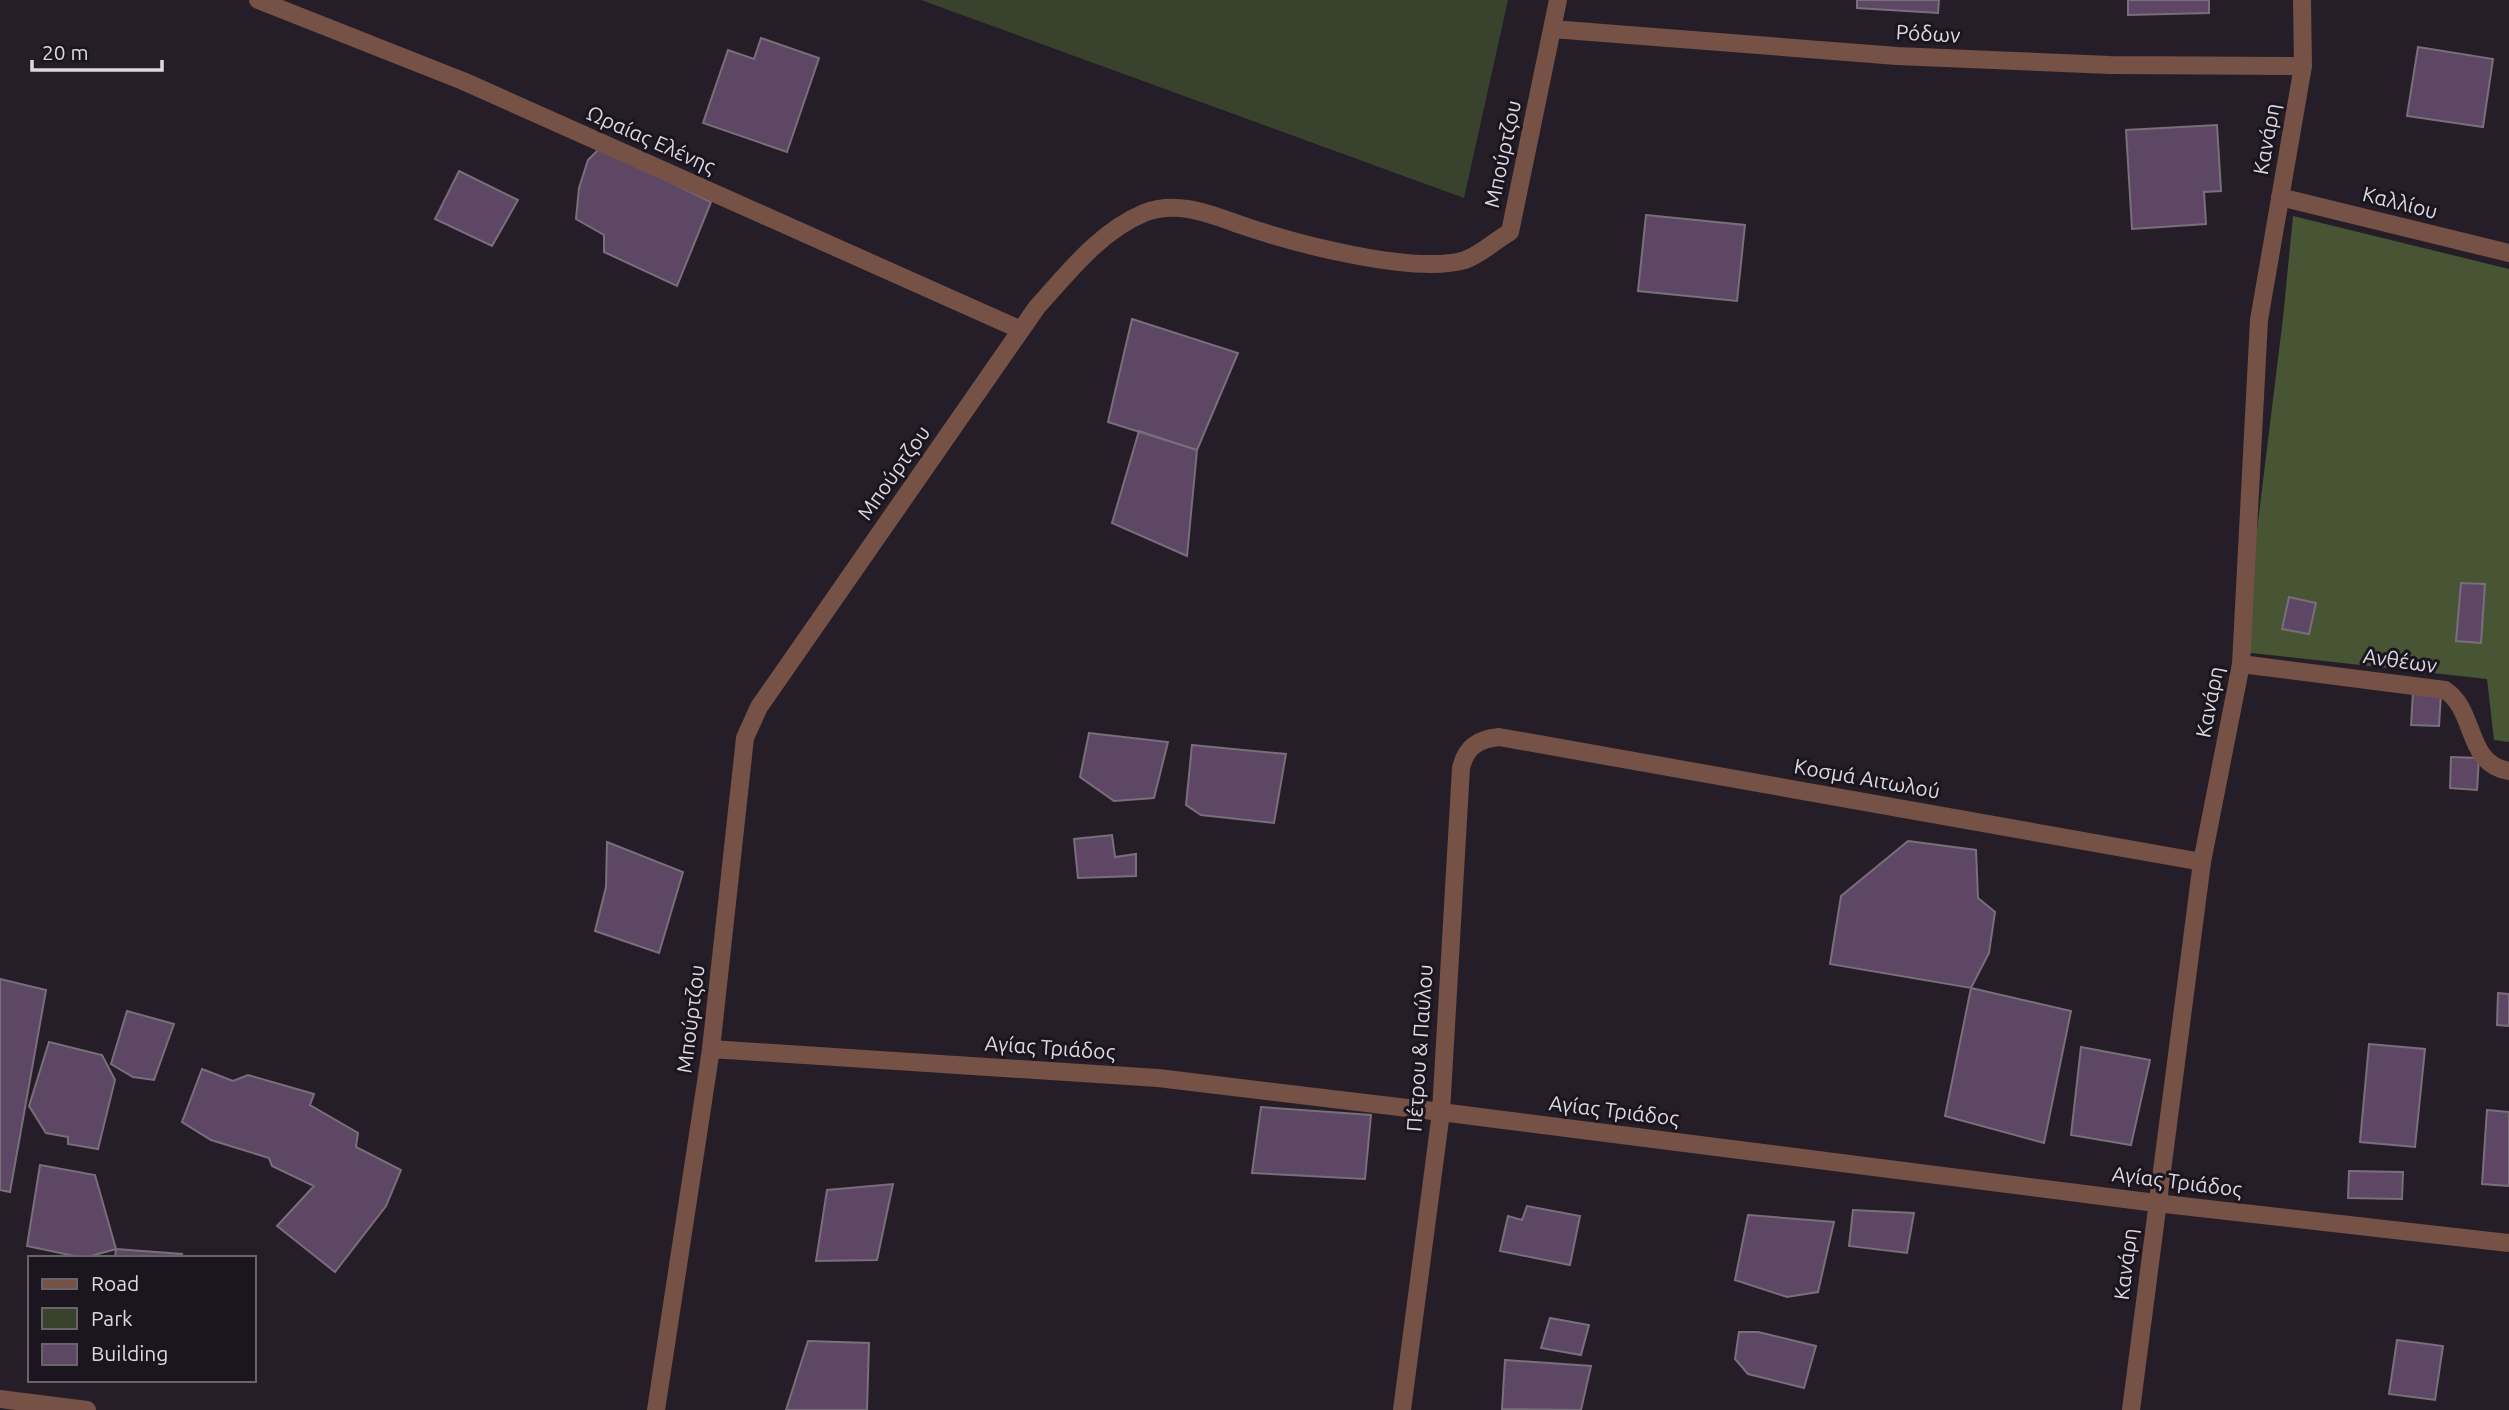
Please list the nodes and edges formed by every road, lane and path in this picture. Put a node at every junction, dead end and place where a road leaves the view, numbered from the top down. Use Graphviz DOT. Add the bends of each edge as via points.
graph roads {
  1 [pos="258,0"];
  2 [pos="1558,0"];
  3 [pos="2302,0"];
  4 [pos="1552,29"];
  5 [pos="2303,66"];
  6 [pos="2280,197"];
  7 [pos="2509,253"];
  8 [pos="1021,330"];
  9 [pos="2241,664"];
  10 [pos="1524,741"];
  11 [pos="2509,771"];
  12 [pos="2202,862"];
  13 [pos="712,1049"];
  14 [pos="1441,1112"];
  15 [pos="2156,1203"];
  16 [pos="2509,1243"];
  17 [pos="0,1399"];
  18 [pos="87,1410"];
  19 [pos="656,1410"];
  20 [pos="1402,1410"];
  21 [pos="2131,1410"];
  1 -- 8 [label="street, Ωραίας Ελένης" via="463,81"];
  2 -- 4 [label="street, Μπούρτζου"];
  3 -- 5 [label="street, Κανάρη"];
  4 -- 5 [label="street, Ρόδων" via="1911,56 2110,65"];
  4 -- 8 [label="street, Μπούρτζου" via="1510,232 1466,259 1430,265 1349,254 1170,207 1145,213 1088,251"];
  5 -- 6 [label="street, Κανάρη"];
  6 -- 7 [label="street, Καλλίου"];
  6 -- 9 [label="street, Κανάρη" via="2259,320"];
  8 -- 13 [label="street, Μπούρτζου" via="751,721"];
  9 -- 11 [label="street, Ανθέων" via="2445,690 2463,709 2482,757"];
  9 -- 12 [label="street, Κανάρη"];
  10 -- 12 [label="street, Κοσμά Αιτωλού"];
  10 -- 14 [label="street, Πέτρου & Παύλου" via="1486,738 1464,754"];
  12 -- 15 [label="street, Κανάρη"];
  13 -- 14 [label="street, Αγίας Τριάδος" via="1158,1078"];
  13 -- 19 [label="street, Μπούρτζου"];
  14 -- 15 [label="street, Αγίας Τριάδος"];
  14 -- 20 [label="street, Πέτρου & Παύλου"];
  15 -- 16 [label="street, Αγίας Τριάδος"];
  15 -- 21 [label="street, Κανάρη"];
  17 -- 18 [label="street"];
}
